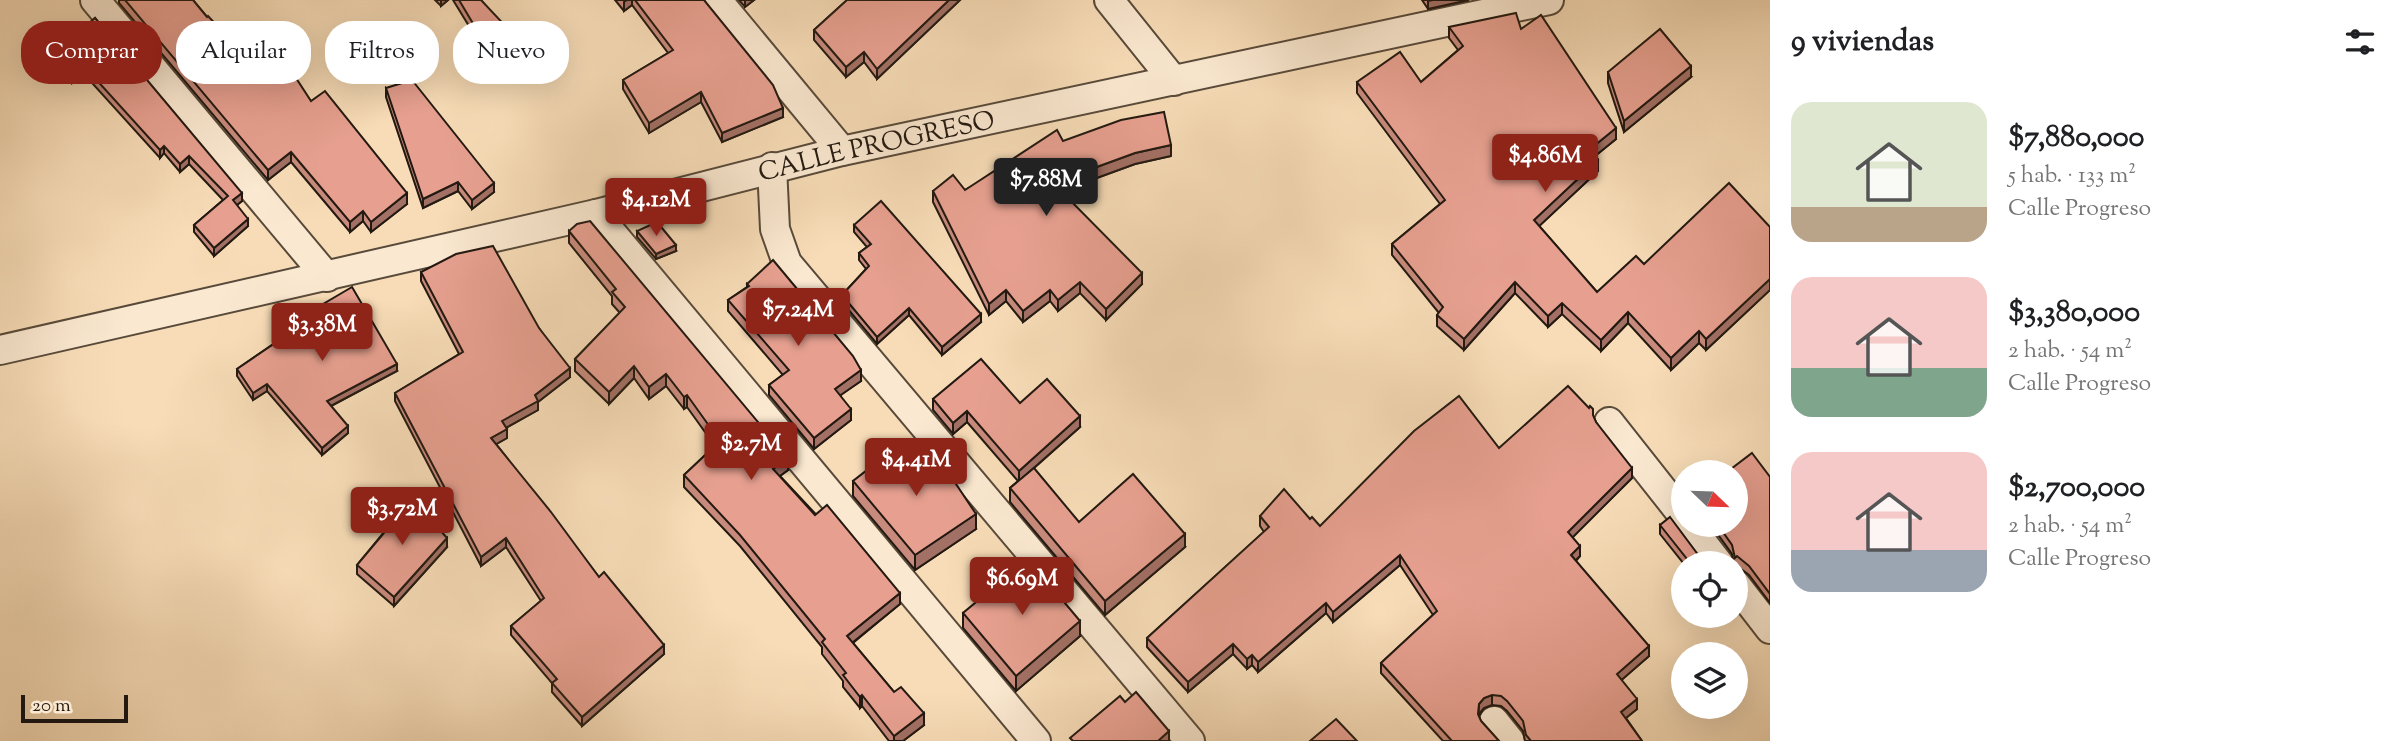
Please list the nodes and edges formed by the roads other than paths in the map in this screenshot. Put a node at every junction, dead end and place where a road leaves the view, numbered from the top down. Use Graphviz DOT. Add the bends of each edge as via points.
graph roads {
  1 [pos="96,0"];
  2 [pos="717,0"];
  3 [pos="1109,0"];
  4 [pos="1549,0"];
  5 [pos="1174,81"];
  6 [pos="842,151"];
  7 [pos="772,167"];
  8 [pos="596,214"];
  9 [pos="327,277"];
  10 [pos="0,350"];
  11 [pos="1609,422"];
  12 [pos="1671,501"];
  13 [pos="1698,537"];
  14 [pos="1709,551"];
  15 [pos="1748,601"];
  16 [pos="1770,629"];
  17 [pos="1036,741"];
  18 [pos="1190,741"];
  1 -- 9 [label="street"];
  2 -- 6 [label="street"];
  3 -- 5 [label="street"];
  4 -- 5 [label="street, CALLE PROGRESO"];
  5 -- 6 [label="street, CALLE PROGRESO"];
  6 -- 7 [label="street, CALLE PROGRESO"];
  7 -- 8 [label="street, CALLE PROGRESO"];
  7 -- 18 [label="street" via="775,229 787,263"];
  8 -- 9 [label="street, CALLE PROGRESO"];
  8 -- 17 [label="street"];
  9 -- 10 [label="street, CALLE PROGRESO"];
  11 -- 12 [label="street"];
  13 -- 14 [label="street"];
  15 -- 16 [label="street"];
}
